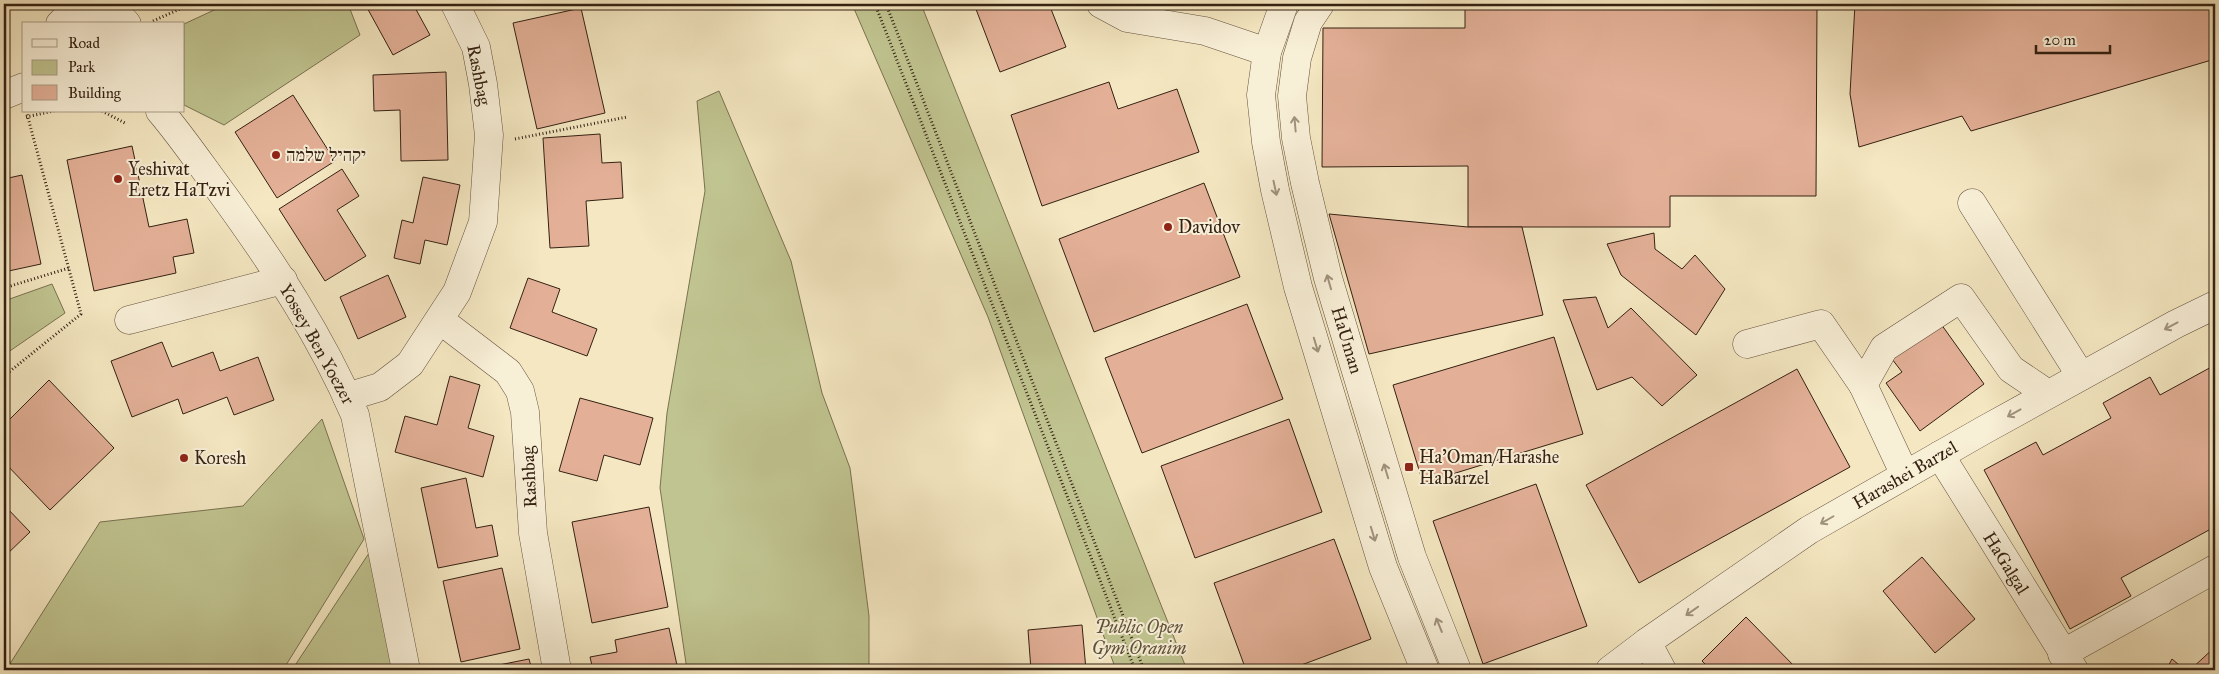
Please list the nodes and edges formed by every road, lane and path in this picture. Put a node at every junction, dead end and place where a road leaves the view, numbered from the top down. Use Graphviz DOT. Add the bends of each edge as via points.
graph roads {
  1 [pos="191,4"];
  2 [pos="455,4"];
  3 [pos="875,4"];
  4 [pos="886,4"];
  5 [pos="1101,4"];
  6 [pos="1284,4"];
  7 [pos="1320,4"];
  8 [pos="70,13"];
  9 [pos="162,17"];
  10 [pos="125,22"];
  11 [pos="1267,52"];
  12 [pos="22,88"];
  13 [pos="4,95"];
  14 [pos="26,112"];
  15 [pos="50,112"];
  16 [pos="104,112"];
  17 [pos="161,112"];
  18 [pos="28,117"];
  19 [pos="627,117"];
  20 [pos="20,118"];
  21 [pos="125,124"];
  22 [pos="528,136"];
  23 [pos="1972,203"];
  24 [pos="69,268"];
  25 [pos="283,280"];
  26 [pos="4,288"];
  27 [pos="2215,305"];
  28 [pos="129,320"];
  29 [pos="440,320"];
  30 [pos="1747,344"];
  31 [pos="4,376"];
  32 [pos="2081,376"];
  33 [pos="1863,385"];
  34 [pos="2048,394"];
  35 [pos="347,397"];
  36 [pos="1940,455"];
  37 [pos="1905,475"];
  38 [pos="2215,569"];
  39 [pos="1647,642"];
  40 [pos="2068,662"];
  41 [pos="406,670"];
  42 [pos="557,670"];
  43 [pos="1135,670"];
  44 [pos="1144,670"];
  45 [pos="1424,670"];
  46 [pos="1457,670"];
  47 [pos="1610,670"];
  48 [pos="1662,670"];
  1 -- 9 [label="path"];
  2 -- 29 [label="street, Rashbag" via="476,47 489,140 483,222 457,292"];
  3 -- 43 [label="path"];
  4 -- 44 [label="path"];
  5 -- 11 [label="street" via="1127,18 1205,31"];
  6 -- 11 [label="street, HaUman"];
  46 -- 7 [label="street, HaUman, one-way" via="1412,557 1328,278 1305,183 1292,96 1297,58 1308,22"];
  8 -- 10 [label="street" via="93,8 109,10"];
  11 -- 45 [label="street, HaUman, one-way" via="1262,95 1266,142 1298,286 1383,567"];
  12 -- 13 [label="street"];
  14 -- 18 [label="path"];
  15 -- 18 [label="path"];
  16 -- 21 [label="path"];
  17 -- 25 [label="street, Yossey Ben Yoezer"];
  18 -- 20 [label="path"];
  18 -- 24 [label="path"];
  19 -- 22 [label="path"];
  23 -- 32 [label="street"];
  24 -- 26 [label="path"];
  24 -- 31 [label="path" via="81,314"];
  25 -- 28 [label="street"];
  25 -- 35 [label="street, Yossey Ben Yoezer" via="336,371"];
  27 -- 32 [label="street, Harashei Barzel, one-way"];
  29 -- 35 [label="street, Rashbag" via="410,364 380,387"];
  29 -- 42 [label="street, Rashbag" via="508,372 520,391 525,412 533,534"];
  30 -- 33 [label="street" via="1821,324"];
  32 -- 34 [label="street, Harashei Barzel"];
  33 -- 34 [label="street" via="1884,348 1961,298 2011,369"];
  33 -- 37 [label="street"];
  34 -- 36 [label="street, Harashei Barzel, one-way"];
  35 -- 41 [label="street, Yossey Ben Yoezer" via="355,415"];
  36 -- 37 [label="street, Harashei Barzel"];
  36 -- 40 [label="street, HaGalgal"];
  37 -- 39 [label="street, Harashei Barzel, one-way" via="1810,530"];
  38 -- 40 [label="street"];
  39 -- 47 [label="street, Harashei Barzel"];
  39 -- 48 [label="street"];
}
